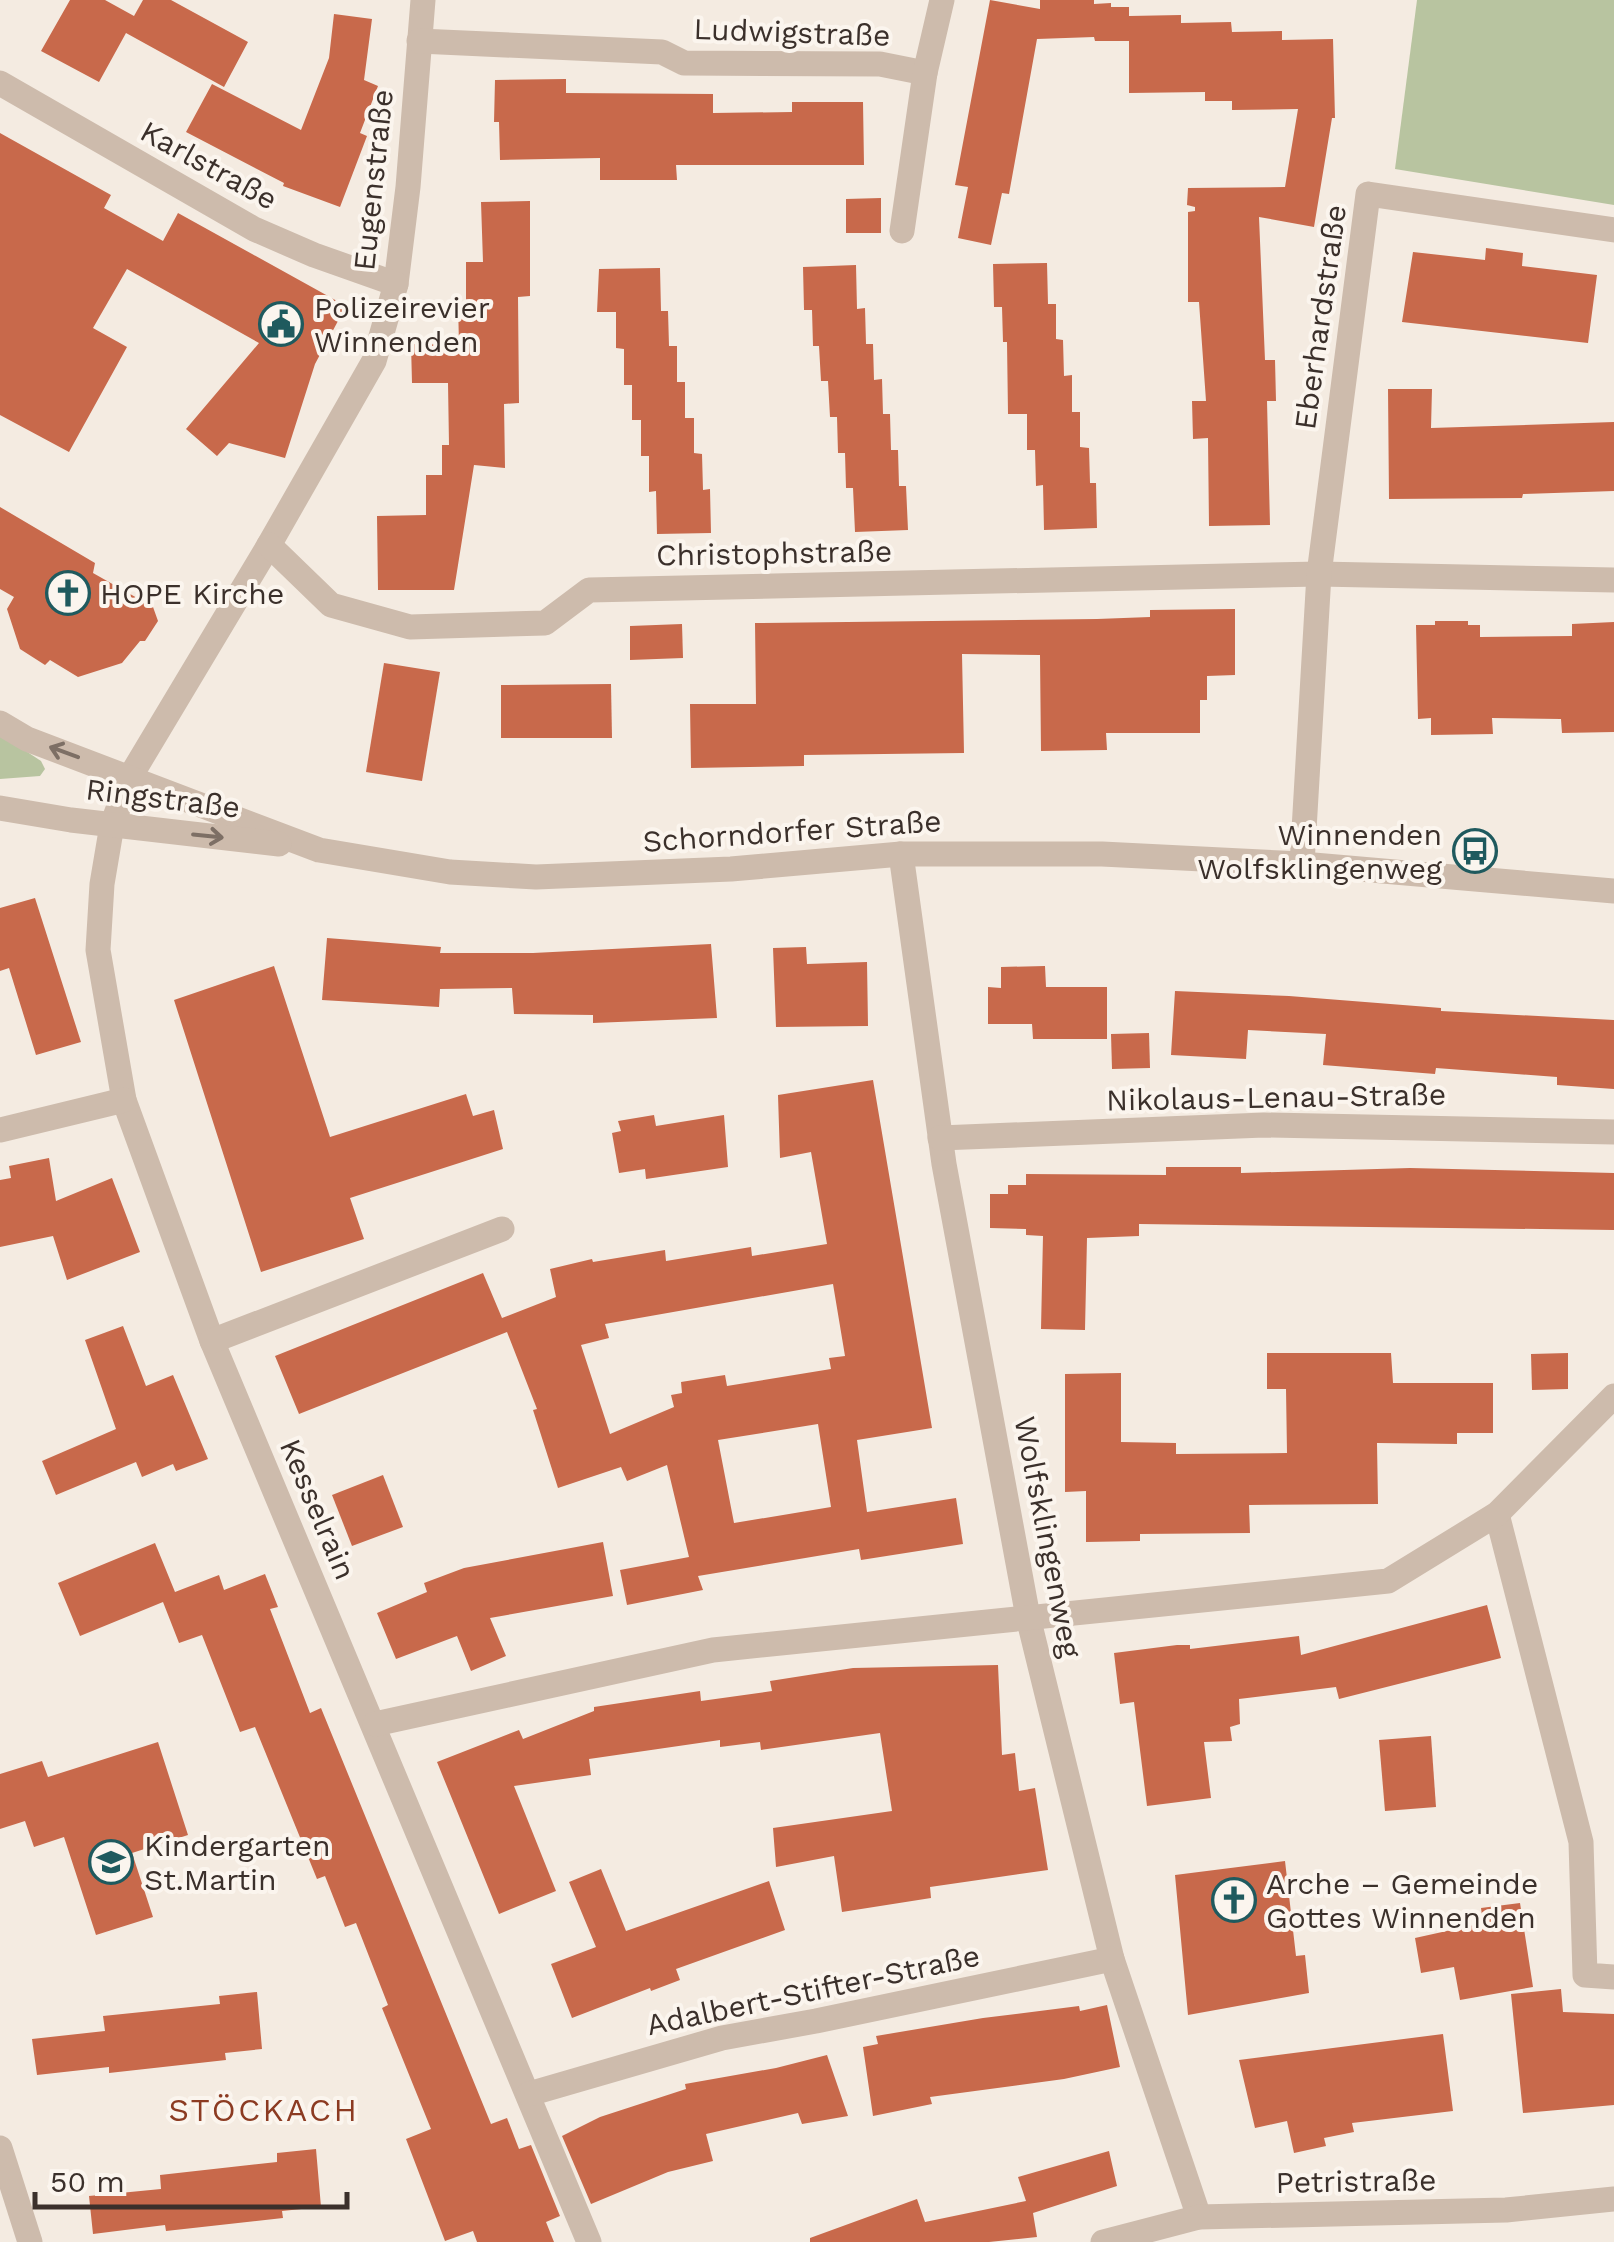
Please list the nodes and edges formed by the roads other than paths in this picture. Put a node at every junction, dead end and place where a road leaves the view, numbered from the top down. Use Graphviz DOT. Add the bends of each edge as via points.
graph roads {
  1 [pos="422,0"];
  2 [pos="942,0"];
  3 [pos="419,41"];
  4 [pos="925,73"];
  5 [pos="0,83"];
  6 [pos="1614,230"];
  7 [pos="902,232"];
  8 [pos="396,284"];
  9 [pos="269,545"];
  10 [pos="1319,574"];
  11 [pos="1614,580"];
  12 [pos="0,722"];
  13 [pos="130,777"];
  14 [pos="0,808"];
  15 [pos="112,825"];
  16 [pos="319,850"];
  17 [pos="901,854"];
  18 [pos="1302,864"];
  19 [pos="1614,892"];
  20 [pos="124,1100"];
  21 [pos="0,1130"];
  22 [pos="1614,1132"];
  23 [pos="940,1138"];
  24 [pos="502,1229"];
  25 [pos="212,1342"];
  26 [pos="1614,1396"];
  27 [pos="1497,1514"];
  28 [pos="1028,1617"];
  29 [pos="375,1724"];
  30 [pos="1112,1959"];
  31 [pos="1614,1977"];
  32 [pos="529,2094"];
  33 [pos="0,2148"];
  34 [pos="1614,2199"];
  35 [pos="1198,2217"];
  36 [pos="30,2242"];
  37 [pos="589,2242"];
  38 [pos="1103,2242"];
  1 -- 3 [label="street, Eugenstraße"];
  2 -- 4 [label="street, Ludwigstraße"];
  3 -- 4 [label="street, Ludwigstraße" via="662,52 684,63 880,64"];
  3 -- 8 [label="street, Eugenstraße"];
  4 -- 7 [label="street, Ludwigstraße"];
  5 -- 8 [label="street, Karlstraße" via="254,229"];
  6 -- 10 [label="street, Eberhardstraße" via="1368,194"];
  8 -- 9 [label="street, Eugenstraße" via="374,361"];
  9 -- 10 [label="street, Christophstraße" via="331,605 410,627 545,623 589,590"];
  9 -- 13 [label="street, Eugenstraße"];
  10 -- 11 [label="street"];
  10 -- 18 [label="street, Eberhardstraße"];
  13 -- 12 [label="street, Schorndorfer Straße, one-way"];
  13 -- 15 [label="street, Kesselrain"];
  13 -- 16 [label="street, Schorndorfer Straße"];
  14 -- 15 [label="street, Ringstraße"];
  15 -- 16 [label="street, Ringstraße, one-way"];
  15 -- 20 [label="street, Kesselrain" via="98,950"];
  16 -- 17 [label="street, Schorndorfer Straße" via="450,872 536,878"];
  17 -- 18 [label="street, Schorndorfer Straße" via="1102,854"];
  17 -- 23 [label="street, Wolfsklingenweg"];
  18 -- 19 [label="street, Schorndorfer Straße"];
  20 -- 21 [label="street"];
  20 -- 25 [label="street, Kesselrain"];
  22 -- 23 [label="street, Nikolaus-Lenau-Straße" via="1264,1125"];
  23 -- 28 [label="street, Wolfsklingenweg"];
  24 -- 25 [label="street"];
  25 -- 29 [label="street, Kesselrain"];
  26 -- 27 [label="street"];
  27 -- 28 [label="street" via="1388,1581"];
  27 -- 31 [label="street" via="1581,1842 1586,1976"];
  28 -- 29 [label="street" via="713,1650"];
  28 -- 30 [label="street, Wolfsklingenweg"];
  29 -- 32 [label="street, Kesselrain"];
  30 -- 32 [label="street, Adalbert-Stifter-Straße" via="722,2038"];
  30 -- 35 [label="street, Wolfsklingenweg"];
  32 -- 37 [label="street, Kesselrain"];
  33 -- 36 [label="street"];
  34 -- 35 [label="street, Petristraße" via="1506,2210"];
  35 -- 38 [label="street, Petristraße"];
}
